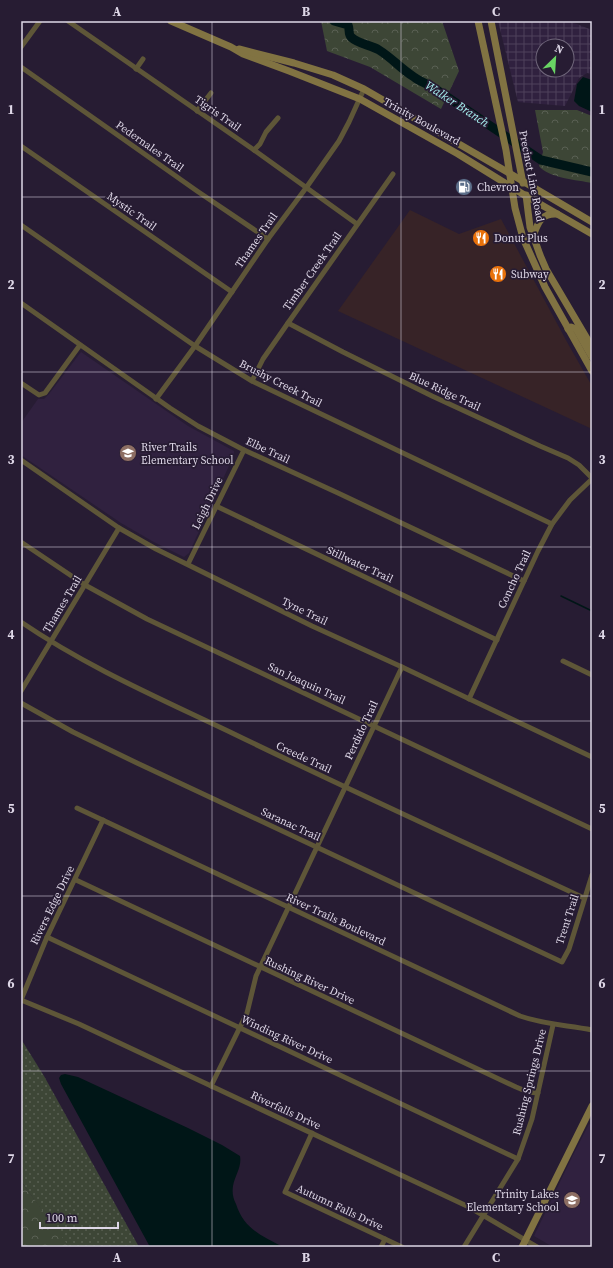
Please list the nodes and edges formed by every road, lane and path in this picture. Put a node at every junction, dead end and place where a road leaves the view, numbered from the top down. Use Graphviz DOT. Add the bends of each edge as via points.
graph roads {
  1 [pos="40,21"];
  2 [pos="68,21"];
  3 [pos="171,21"];
  4 [pos="478,21"];
  5 [pos="491,21"];
  6 [pos="21,47"];
  7 [pos="231,47"];
  8 [pos="143,59"];
  9 [pos="21,67"];
  10 [pos="136,69"];
  11 [pos="364,89"];
  12 [pos="210,93"];
  13 [pos="360,98"];
  14 [pos="198,111"];
  15 [pos="278,118"];
  16 [pos="21,146"];
  17 [pos="254,150"];
  18 [pos="509,173"];
  19 [pos="392,174"];
  20 [pos="522,181"];
  21 [pos="306,188"];
  22 [pos="512,188"];
  23 [pos="526,196"];
  24 [pos="557,214"];
  25 [pos="592,222"];
  26 [pos="357,224"];
  27 [pos="21,225"];
  28 [pos="592,234"];
  29 [pos="533,236"];
  30 [pos="268,239"];
  31 [pos="232,292"];
  32 [pos="21,303"];
  33 [pos="570,307"];
  34 [pos="559,312"];
  35 [pos="288,323"];
  36 [pos="568,329"];
  37 [pos="80,345"];
  38 [pos="195,346"];
  39 [pos="592,347"];
  40 [pos="592,357"];
  41 [pos="592,371"];
  42 [pos="252,381"];
  43 [pos="21,383"];
  44 [pos="156,399"];
  45 [pos="244,450"];
  46 [pos="21,460"];
  47 [pos="592,478"];
  48 [pos="216,506"];
  49 [pos="552,524"];
  50 [pos="119,528"];
  51 [pos="21,542"];
  52 [pos="188,564"];
  53 [pos="524,581"];
  54 [pos="85,585"];
  55 [pos="21,622"];
  56 [pos="497,640"];
  57 [pos="51,642"];
  58 [pos="563,661"];
  59 [pos="402,667"];
  60 [pos="592,675"];
  61 [pos="21,690"];
  62 [pos="469,699"];
  63 [pos="21,703"];
  64 [pos="374,726"];
  65 [pos="592,757"];
  66 [pos="345,787"];
  67 [pos="77,808"];
  68 [pos="103,820"];
  69 [pos="592,828"];
  70 [pos="318,847"];
  71 [pos="592,875"];
  72 [pos="76,880"];
  73 [pos="584,898"];
  74 [pos="289,908"];
  75 [pos="47,937"];
  76 [pos="555,959"];
  77 [pos="260,967"];
  78 [pos="21,1000"];
  79 [pos="553,1025"];
  80 [pos="240,1028"];
  81 [pos="592,1030"];
  82 [pos="211,1086"];
  83 [pos="538,1093"];
  84 [pos="592,1106"];
  85 [pos="312,1133"];
  86 [pos="518,1159"];
  87 [pos="484,1216"];
  88 [pos="384,1239"];
  89 [pos="524,1244"];
  90 [pos="381,1247"];
  91 [pos="402,1247"];
  92 [pos="464,1247"];
  93 [pos="537,1247"];
  1 -- 6 [label="street"];
  2 -- 10 [label="street, Tigris Trail"];
  3 -- 7 [label="main road, Trinity Boulevard"];
  4 -- 18 [label="main road, Precinct Line Road"];
  5 -- 20 [label="main road, Precinct Line Road"];
  7 -- 11 [label="main road, Trinity Boulevard" via="333,75"];
  7 -- 13 [label="main road, Trinity Boulevard" via="250,57"];
  8 -- 10 [label="street"];
  9 -- 30 [label="street, Pedernales Trail"];
  10 -- 14 [label="street, Tigris Trail"];
  11 -- 13 [label="street, Thames Trail"];
  11 -- 18 [label="main road, Trinity Boulevard"];
  12 -- 14 [label="street"];
  13 -- 21 [label="street, Thames Trail" via="339,140"];
  13 -- 22 [label="main road, Trinity Boulevard"];
  14 -- 17 [label="street, Tigris Trail"];
  15 -- 17 [label="street"];
  16 -- 31 [label="street, Mystic Trail"];
  17 -- 21 [label="street, Tigris Trail"];
  18 -- 20 [label="main road, Trinity Boulevard"];
  18 -- 22 [label="main road, Precinct Line Road"];
  19 -- 26 [label="street, Timber Creek Trail"];
  20 -- 23 [label="main road, Precinct Line Road"];
  20 -- 25 [label="main road, Trinity Boulevard"];
  21 -- 26 [label="street, Tigris Trail"];
  21 -- 30 [label="street, Thames Trail"];
  22 -- 23 [label="main road, Trinity Boulevard"];
  22 -- 34 [label="main road, Precinct Line Road" via="523,238 534,266"];
  23 -- 24 [label="main road, Trinity Boulevard"];
  23 -- 29 [label="main road, Precinct Line Road"];
  24 -- 28 [label="main road, Trinity Boulevard"];
  24 -- 29 [label="main road" via="544,216"];
  26 -- 35 [label="street, Timber Creek Trail"];
  27 -- 38 [label="street, Brushy Creek Trail"];
  29 -- 33 [label="main road, Precinct Line Road" via="546,269"];
  30 -- 31 [label="street, Thames Trail"];
  31 -- 38 [label="street, Thames Trail"];
  32 -- 37 [label="street, Elbe Trail"];
  33 -- 34 [label="main road"];
  33 -- 39 [label="main road, Precinct Line Road"];
  34 -- 36 [label="main road, Precinct Line Road"];
  35 -- 42 [label="street, Timber Creek Trail" via="263,359"];
  35 -- 47 [label="street, Blue Ridge Trail" via="432,396 568,458 579,464"];
  36 -- 40 [label="main road" via="576,329"];
  36 -- 41 [label="main road, Precinct Line Road"];
  37 -- 43 [label="street" via="45,393 39,395"];
  37 -- 44 [label="street, Elbe Trail"];
  38 -- 42 [label="street, Brushy Creek Trail"];
  38 -- 44 [label="street, Thames Trail"];
  42 -- 49 [label="street, Brushy Creek Trail"];
  44 -- 45 [label="street, Elbe Trail" via="191,422"];
  45 -- 48 [label="street, Leigh Drive"];
  45 -- 53 [label="street, Elbe Trail"];
  46 -- 50 [label="street, Tyne Trail"];
  47 -- 49 [label="street, Concho Trail" via="570,500"];
  48 -- 52 [label="street, Leigh Drive"];
  48 -- 56 [label="street, Stillwater Trail"];
  49 -- 53 [label="street, Concho Trail"];
  50 -- 52 [label="street, Tyne Trail"];
  50 -- 54 [label="street, Thames Trail"];
  51 -- 54 [label="street, San Joaquin Trail"];
  52 -- 59 [label="street, Tyne Trail" via="312,626"];
  53 -- 56 [label="street, Concho Trail"];
  54 -- 57 [label="street, Thames Trail"];
  54 -- 64 [label="street, San Joaquin Trail" via="190,640"];
  55 -- 57 [label="street, Creede Trail"];
  56 -- 62 [label="street, Concho Trail"];
  57 -- 61 [label="street, Thames Trail"];
  57 -- 66 [label="street, Creede Trail" via="116,678"];
  58 -- 60 [label="street"];
  59 -- 62 [label="street, Tyne Trail"];
  59 -- 64 [label="street, Perdido Trail"];
  62 -- 65 [label="street, Tyne Trail"];
  63 -- 70 [label="street, Saranac Trail" via="73,732"];
  64 -- 66 [label="street, Perdido Trail"];
  64 -- 69 [label="street, San Joaquin Trail"];
  66 -- 70 [label="street, Perdido Trail"];
  66 -- 73 [label="street, Creede Trail"];
  67 -- 68 [label="street, River Trails Boulevard"];
  68 -- 72 [label="street, Rivers Edge Drive"];
  68 -- 74 [label="street, River Trails Boulevard"];
  70 -- 74 [label="street, Perdido Trail"];
  70 -- 76 [label="street, Saranac Trail"];
  71 -- 73 [label="street, Trent Trail"];
  72 -- 75 [label="street, Rivers Edge Drive"];
  72 -- 77 [label="street, Rushing River Drive"];
  73 -- 76 [label="street, Trent Trail" via="569,949 562,962"];
  74 -- 77 [label="street, Perdido Trail"];
  74 -- 79 [label="street, River Trails Boulevard" via="520,1016"];
  75 -- 78 [label="street, Rivers Edge Drive"];
  75 -- 80 [label="street, Winding River Drive"];
  77 -- 80 [label="street, Perdido Trail"];
  77 -- 83 [label="street, Rushing River Drive" via="516,1087"];
  78 -- 82 [label="street, Riverfalls Drive" via="80,1024"];
  79 -- 81 [label="street, River Trails Boulevard"];
  79 -- 83 [label="street, Rushing Springs Drive"];
  80 -- 82 [label="street, Perdido Trail"];
  80 -- 86 [label="street, Winding River Drive"];
  82 -- 85 [label="street, Riverfalls Drive"];
  83 -- 86 [label="street, Rushing Springs Drive"];
  84 -- 89 [label="main road"];
  85 -- 87 [label="street, Riverfalls Drive"];
  85 -- 88 [label="street, Autumn Falls Drive" via="285,1192"];
  86 -- 87 [label="street, Rushing Springs Drive"];
  87 -- 89 [label="street, Riverfalls Drive"];
  87 -- 92 [label="street, Rushing Springs Drive"];
  88 -- 90 [label="street"];
  88 -- 91 [label="street, Autumn Falls Drive"];
  89 -- 93 [label="street, Riverfalls Drive"];
}
